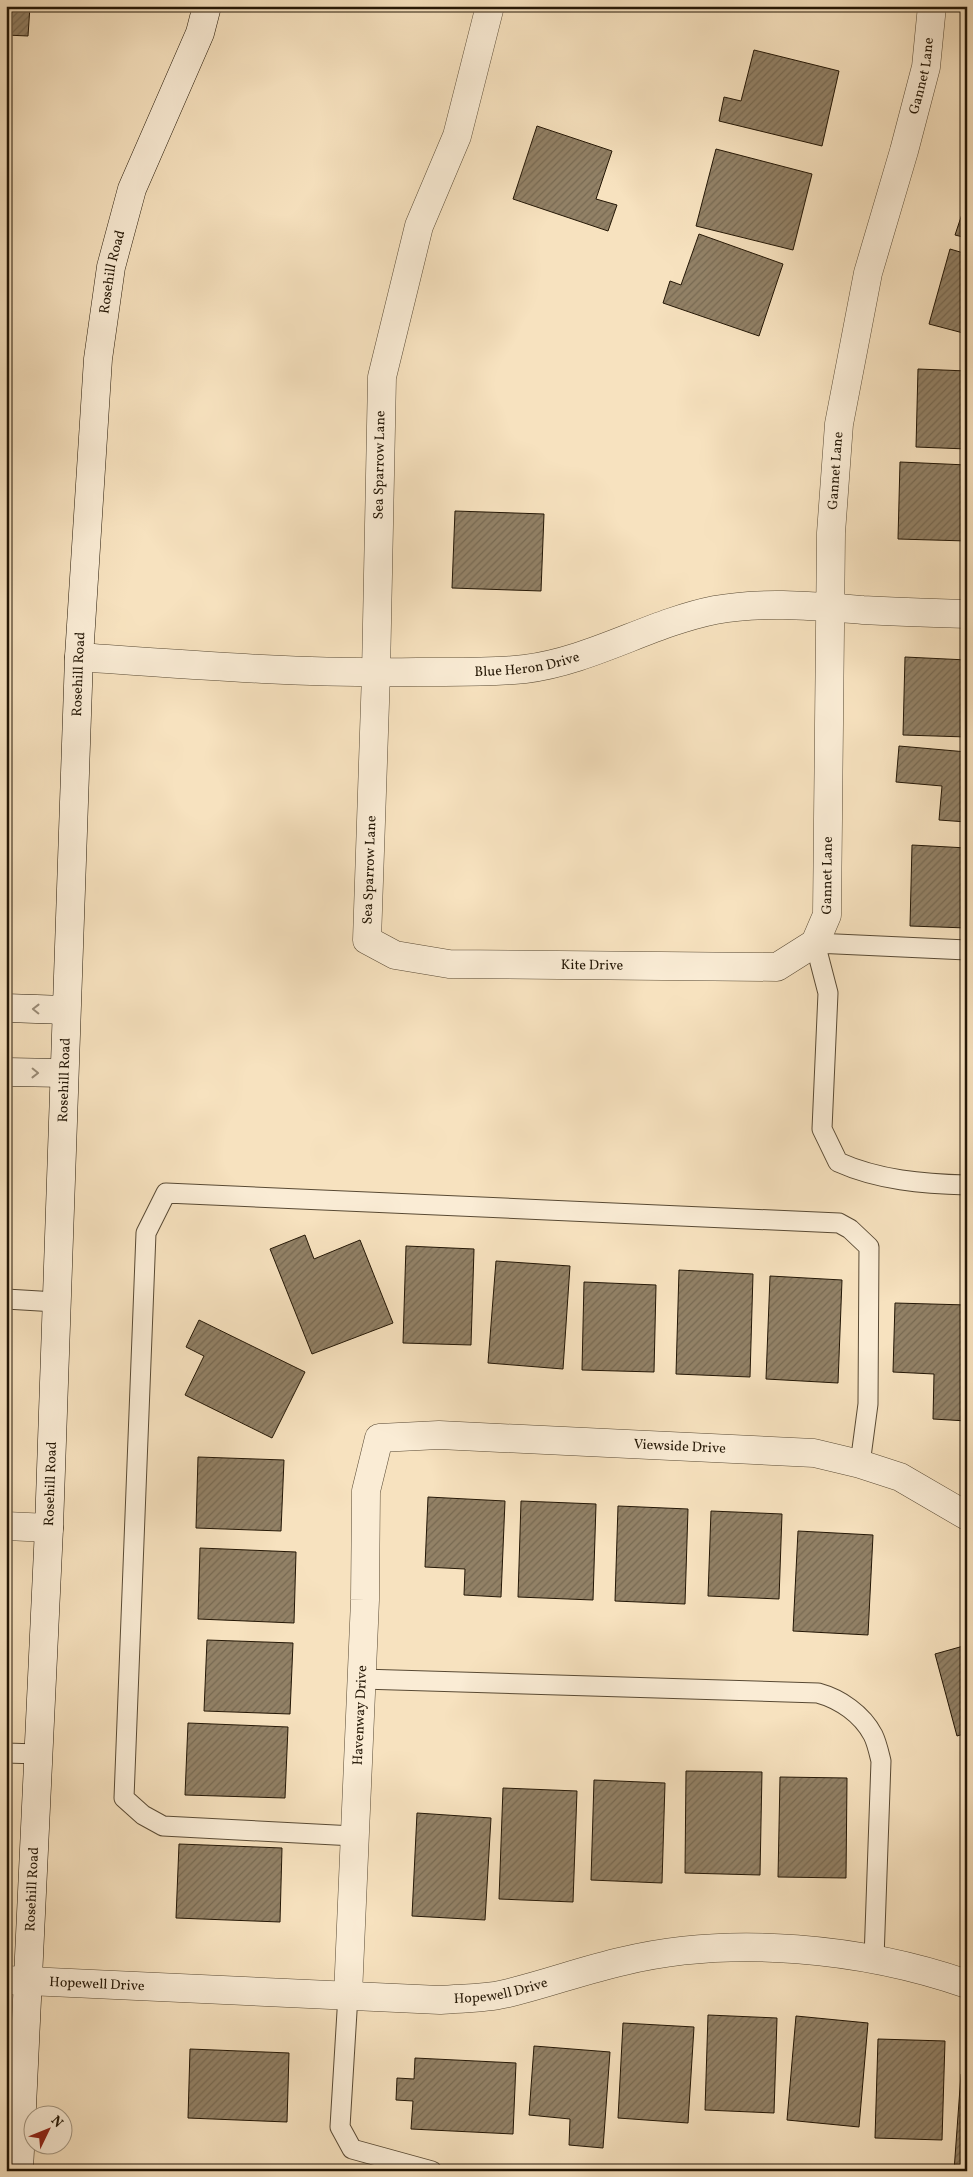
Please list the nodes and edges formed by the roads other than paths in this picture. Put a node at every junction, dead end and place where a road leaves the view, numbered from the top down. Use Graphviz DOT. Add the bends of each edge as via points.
graph roads {
  1 [pos="207,6"];
  2 [pos="490,6"];
  3 [pos="932,6"];
  4 [pos="829,608"];
  5 [pos="967,614"];
  6 [pos="80,657"];
  7 [pos="376,673"];
  8 [pos="367,940"];
  9 [pos="815,943"];
  10 [pos="967,950"];
  11 [pos="6,1008"];
  12 [pos="66,1010"];
  13 [pos="6,1072"];
  14 [pos="64,1073"];
  15 [pos="967,1185"];
  16 [pos="6,1299"];
  17 [pos="56,1302"];
  18 [pos="379,1438"];
  19 [pos="860,1464"];
  20 [pos="967,1516"];
  21 [pos="6,1526"];
  22 [pos="49,1528"];
  23 [pos="362,1679"];
  24 [pos="6,1753"];
  25 [pos="38,1754"];
  26 [pos="354,1836"];
  27 [pos="874,1958"];
  28 [pos="17,1980"];
  29 [pos="967,1984"];
  30 [pos="348,1995"];
  31 [pos="19,2171"];
  32 [pos="432,2171"];
  1 -- 6 [label="street, Rosehill Road" via="200,33 132,189 111,267 98,359"];
  2 -- 7 [label="street, Sea Sparrow Lane" via="457,136 419,226 382,377"];
  3 -- 4 [label="street, Gannet Lane" via="926,67 868,273 847,377 839,424"];
  4 -- 5 [label="street, Blue Heron Drive"];
  4 -- 7 [label="street, Blue Heron Drive" via="786,604 712,611 629,637 576,658 528,669 483,673"];
  4 -- 9 [label="street, Gannet Lane" via="826,915"];
  6 -- 7 [label="street, Blue Heron Drive" via="249,669"];
  6 -- 12 [label="street, Rosehill Road"];
  7 -- 8 [label="street, Sea Sparrow Lane"];
  8 -- 9 [label="street, Kite Drive" via="395,954 449,964 777,967"];
  9 -- 10 [label="lane"];
  9 -- 15 [label="lane" via="828,993 822,1129 838,1162 858,1171 925,1184"];
  12 -- 11 [label="street, one-way"];
  12 -- 14 [label="street, Rosehill Road"];
  13 -- 14 [label="street, one-way"];
  14 -- 17 [label="street, Rosehill Road"];
  16 -- 17 [label="lane"];
  17 -- 22 [label="street, Rosehill Road"];
  18 -- 19 [label="street, Viewside Drive" via="439,1435 804,1452"];
  18 -- 23 [label="street, Havenway Drive" via="366,1491"];
  19 -- 20 [label="street, Viewside Drive" via="900,1477"];
  19 -- 26 [label="lane" via="868,1404 869,1247 839,1223 166,1193 146,1234 124,1798 143,1815 163,1826"];
  21 -- 22 [label="street"];
  22 -- 25 [label="street, Rosehill Road"];
  23 -- 26 [label="street, Havenway Drive"];
  23 -- 27 [label="lane" via="818,1693 836,1698 873,1734 881,1761"];
  24 -- 25 [label="lane"];
  25 -- 28 [label="street, Rosehill Road"];
  26 -- 30 [label="street, Havenway Drive"];
  27 -- 29 [label="street, Hopewell Drive"];
  27 -- 30 [label="street, Hopewell Drive" via="806,1950 709,1949 624,1960 502,1995 440,2000"];
  28 -- 30 [label="street, Hopewell Drive"];
  28 -- 31 [label="street, Rosehill Road"];
  30 -- 32 [label="lane" via="340,2127 352,2149"];
}
